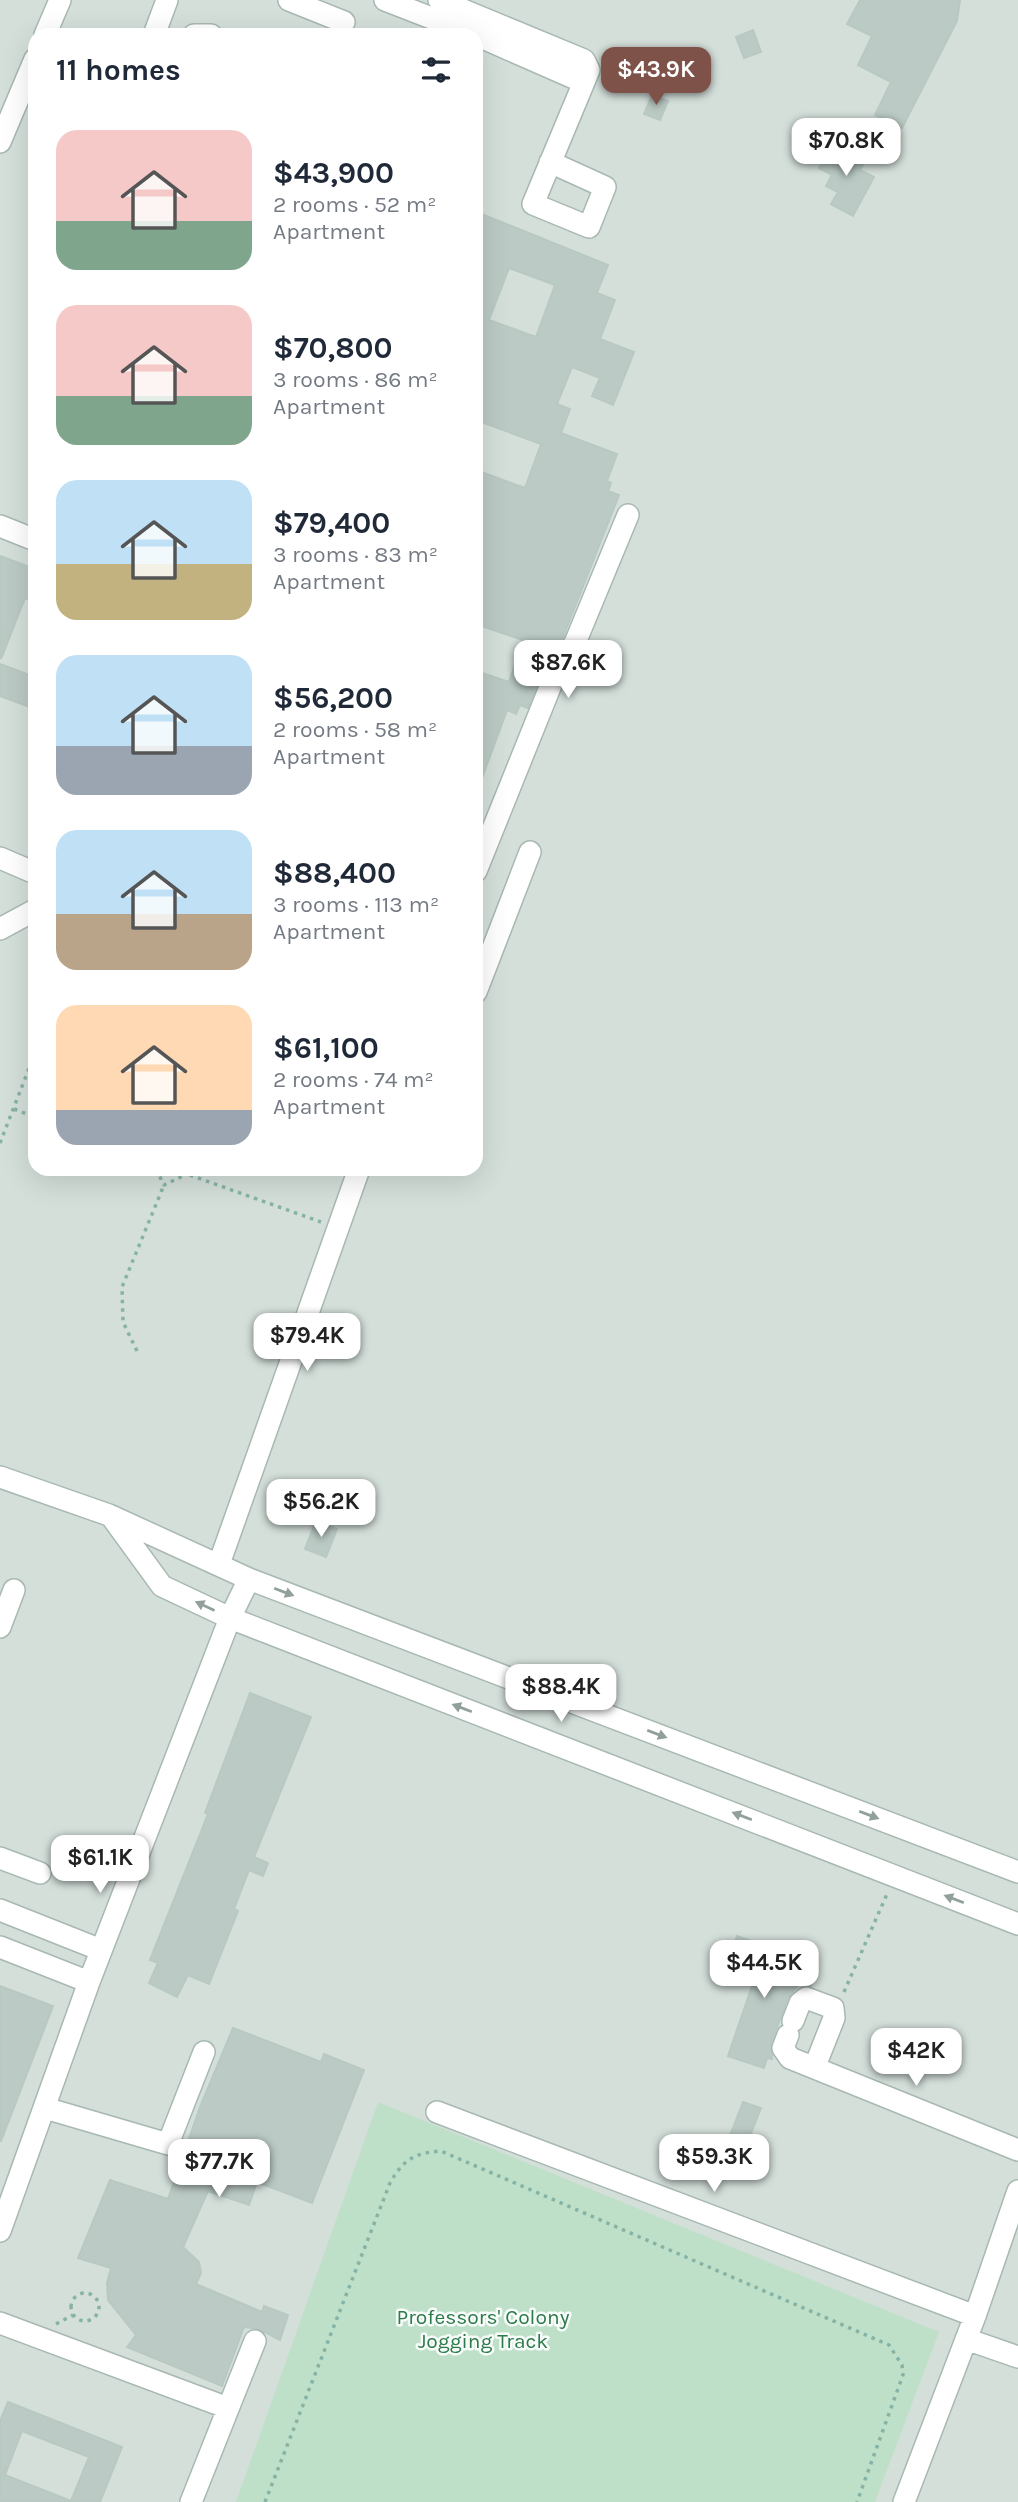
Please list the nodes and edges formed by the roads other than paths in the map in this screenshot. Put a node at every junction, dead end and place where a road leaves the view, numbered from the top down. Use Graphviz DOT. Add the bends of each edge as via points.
graph roads {
  1 [pos="60,0"];
  2 [pos="167,0"];
  3 [pos="289,0"];
  4 [pos="385,0"];
  5 [pos="439,0"];
  6 [pos="344,22"];
  7 [pos="48,28"];
  8 [pos="156,28"];
  9 [pos="458,28"];
  10 [pos="483,38"];
  11 [pos="28,76"];
  12 [pos="583,82"];
  13 [pos="0,142"];
  14 [pos="550,162"];
  15 [pos="628,515"];
  16 [pos="0,526"];
  17 [pos="28,537"];
  18 [pos="530,852"];
  19 [pos="483,854"];
  20 [pos="0,858"];
  21 [pos="28,870"];
  22 [pos="28,914"];
  23 [pos="0,929"];
  24 [pos="483,962"];
  25 [pos="356,1176"];
  26 [pos="0,1477"];
  27 [pos="109,1515"];
  28 [pos="219,1564"];
  29 [pos="249,1579"];
  30 [pos="14,1590"];
  31 [pos="230,1618"];
  32 [pos="0,1627"];
  33 [pos="0,1858"];
  34 [pos="1018,1872"];
  35 [pos="40,1873"];
  36 [pos="0,1910"];
  37 [pos="1018,1924"];
  38 [pos="0,1947"];
  39 [pos="101,1950"];
  40 [pos="89,1982"];
  41 [pos="204,2052"];
  42 [pos="815,2066"];
  43 [pos="45,2108"];
  44 [pos="437,2112"];
  45 [pos="1018,2150"];
  46 [pos="1018,2192"];
  47 [pos="0,2231"];
  48 [pos="975,2316"];
  49 [pos="0,2323"];
  50 [pos="967,2339"];
  51 [pos="255,2341"];
  52 [pos="1018,2357"];
  53 [pos="228,2408"];
  54 [pos="191,2502"];
  55 [pos="904,2502"];
  1 -- 7 [label="street"];
  2 -- 8 [label="street"];
  3 -- 6 [label="street"];
  4 -- 9 [label="street"];
  5 -- 12 [label="street" via="584,60 589,70"];
  10 -- 12 [label="street"];
  11 -- 13 [label="street"];
  12 -- 14 [label="street"];
  15 -- 19 [label="street" via="575,643 559,665"];
  16 -- 17 [label="street"];
  18 -- 24 [label="street"];
  20 -- 21 [label="street"];
  22 -- 23 [label="street"];
  25 -- 28 [label="street"];
  26 -- 27 [label="street"];
  27 -- 28 [label="street"];
  31 -- 27 [label="street, one-way" via="162,1586"];
  28 -- 29 [label="street"];
  29 -- 31 [label="street"];
  29 -- 34 [label="street, one-way"];
  30 -- 32 [label="street"];
  37 -- 31 [label="street, one-way"];
  31 -- 39 [label="street"];
  33 -- 35 [label="street"];
  36 -- 39 [label="street"];
  38 -- 40 [label="street"];
  39 -- 40 [label="street"];
  40 -- 43 [label="street"];
  41 -- 43 [label="street" via="169,2144"];
  42 -- 42 [label="street" via="786,2056 783,2048 806,1998 833,2008 834,2018"];
  42 -- 45 [label="street" via="826,2075"];
  43 -- 47 [label="street"];
  44 -- 48 [label="street"];
  46 -- 48 [label="street"];
  48 -- 50 [label="street"];
  49 -- 53 [label="street"];
  50 -- 52 [label="street"];
  50 -- 55 [label="street"];
  51 -- 53 [label="street"];
  53 -- 54 [label="street"];
}
